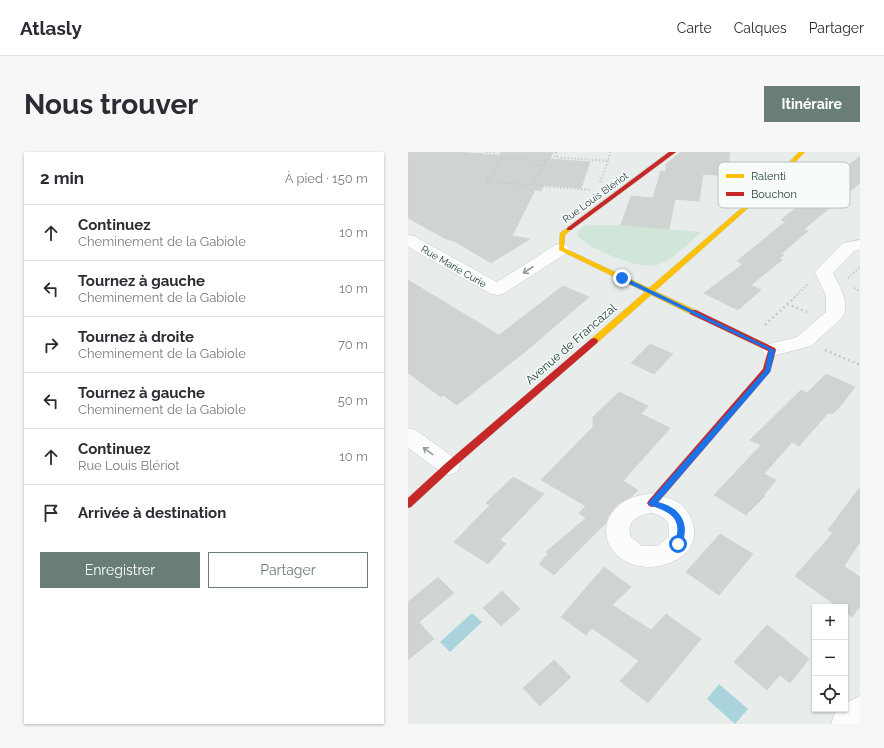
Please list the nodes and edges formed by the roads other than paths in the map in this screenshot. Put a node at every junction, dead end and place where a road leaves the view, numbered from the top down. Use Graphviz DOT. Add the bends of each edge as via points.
graph roads {
  1 [pos="673,152"];
  2 [pos="802,152"];
  3 [pos="792,162"];
  4 [pos="745,208"];
  5 [pos="408,240"];
  6 [pos="860,246"];
  7 [pos="561,249"];
  8 [pos="650,291"];
  9 [pos="772,350"];
  10 [pos="408,436"];
  11 [pos="449,466"];
  12 [pos="410,498"];
  13 [pos="652,503"];
  14 [pos="860,711"];
  15 [pos="846,724"];
  1 -- 7 [label="street, Rue Louis Blériot" via="562,234"];
  2 -- 3 [label="street, Avenue de Francazal"];
  4 -- 8 [label="street, Avenue de Francazal"];
  7 -- 5 [label="street, Rue Marie Curie, one-way" via="497,290"];
  6 -- 9 [label="street" via="848,247 824,272 835,296 835,314 804,342"];
  7 -- 8 [label="street"];
  8 -- 9 [label="street"];
  8 -- 11 [label="street, Avenue de Francazal"];
  9 -- 13 [label="street" via="767,370"];
  11 -- 10 [label="street, one-way"];
  11 -- 12 [label="street, Avenue de Francazal"];
  14 -- 15 [label="street"];
}
